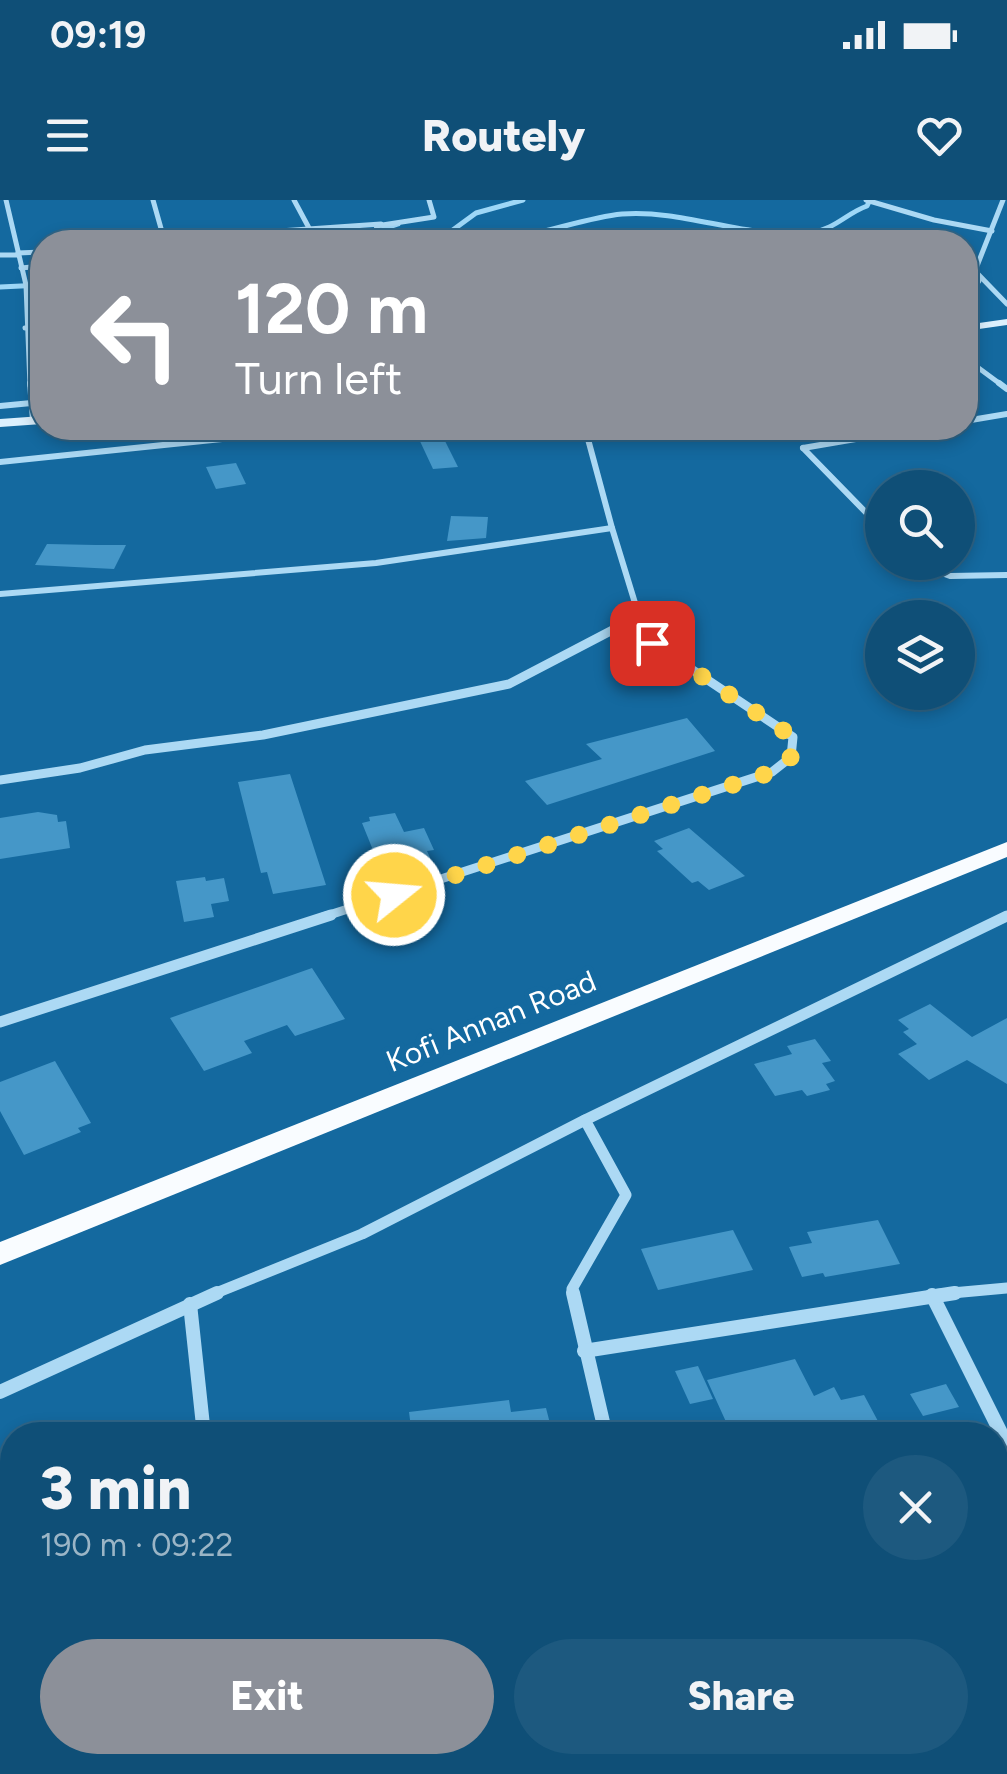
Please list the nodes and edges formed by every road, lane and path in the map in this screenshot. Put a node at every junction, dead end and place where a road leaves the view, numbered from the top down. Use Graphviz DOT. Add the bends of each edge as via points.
graph roads {
  1 [pos="6,200"];
  2 [pos="152,200"];
  3 [pos="294,200"];
  4 [pos="429,200"];
  5 [pos="866,200"];
  6 [pos="1002,200"];
  7 [pos="381,224"];
  8 [pos="309,228"];
  9 [pos="161,230"];
  10 [pos="285,230"];
  11 [pos="360,230"];
  12 [pos="992,231"];
  13 [pos="30,253"];
  14 [pos="18,254"];
  15 [pos="0,255"];
  16 [pos="978,262"];
  17 [pos="30,267"];
  18 [pos="21,268"];
  19 [pos="978,278"];
  20 [pos="980,281"];
  21 [pos="978,283"];
  22 [pos="1007,304"];
  23 [pos="1007,322"];
  24 [pos="978,326"];
  25 [pos="30,327"];
  26 [pos="25,328"];
  27 [pos="978,367"];
  28 [pos="30,375"];
  29 [pos="1007,389"];
  30 [pos="30,403"];
  31 [pos="0,406"];
  32 [pos="1007,414"];
  33 [pos="978,418"];
  34 [pos="30,421"];
  35 [pos="0,424"];
  36 [pos="212,440"];
  37 [pos="588,440"];
  38 [pos="850,440"];
  39 [pos="0,462"];
  40 [pos="865,511"];
  41 [pos="612,528"];
  42 [pos="1007,575"];
  43 [pos="975,576"];
  44 [pos="0,594"];
  45 [pos="624,624"];
  46 [pos="0,780"];
  47 [pos="1007,848"];
  48 [pos="1007,916"];
  49 [pos="0,1022"];
  50 [pos="586,1120"];
  51 [pos="0,1254"];
  52 [pos="1007,1288"];
  53 [pos="932,1294"];
  54 [pos="190,1304"];
  55 [pos="584,1351"];
  56 [pos="0,1392"];
  57 [pos="203,1422"];
  58 [pos="603,1422"];
  59 [pos="996,1422"];
  1 -- 14 [label="street"];
  2 -- 9 [label="street"];
  3 -- 8 [label="street"];
  4 -- 7 [label="street" via="434,217"];
  5 -- 12 [label="street"];
  6 -- 12 [label="street"];
  7 -- 8 [label="street"];
  7 -- 11 [label="street"];
  8 -- 10 [label="street"];
  12 -- 16 [label="street"];
  13 -- 14 [label="street"];
  14 -- 15 [label="street"];
  14 -- 18 [label="street"];
  17 -- 18 [label="street"];
  18 -- 26 [label="street"];
  19 -- 20 [label="street"];
  20 -- 21 [label="street"];
  20 -- 22 [label="street"];
  23 -- 24 [label="main road"];
  25 -- 26 [label="street"];
  26 -- 28 [label="street"];
  27 -- 29 [label="street"];
  30 -- 31 [label="street"];
  32 -- 33 [label="street"];
  34 -- 35 [label="main road"];
  36 -- 39 [label="street"];
  37 -- 41 [label="street"];
  38 -- 40 [label="street" via="804,448"];
  41 -- 44 [label="street" via="376,563"];
  41 -- 45 [label="street" via="635,603"];
  42 -- 43 [label="street"];
  45 -- 46 [label="street" via="510,684"];
  45 -- 49 [label="street" via="793,737 791,757 772,772"];
  47 -- 51 [label="main road, Kofi Annan Road"];
  48 -- 50 [label="street"];
  50 -- 54 [label="street" via="362,1234"];
  50 -- 55 [label="street" via="626,1196 572,1289"];
  52 -- 53 [label="street"];
  53 -- 55 [label="street"];
  53 -- 59 [label="street"];
  54 -- 56 [label="street"];
  54 -- 57 [label="street"];
  55 -- 58 [label="street"];
}
